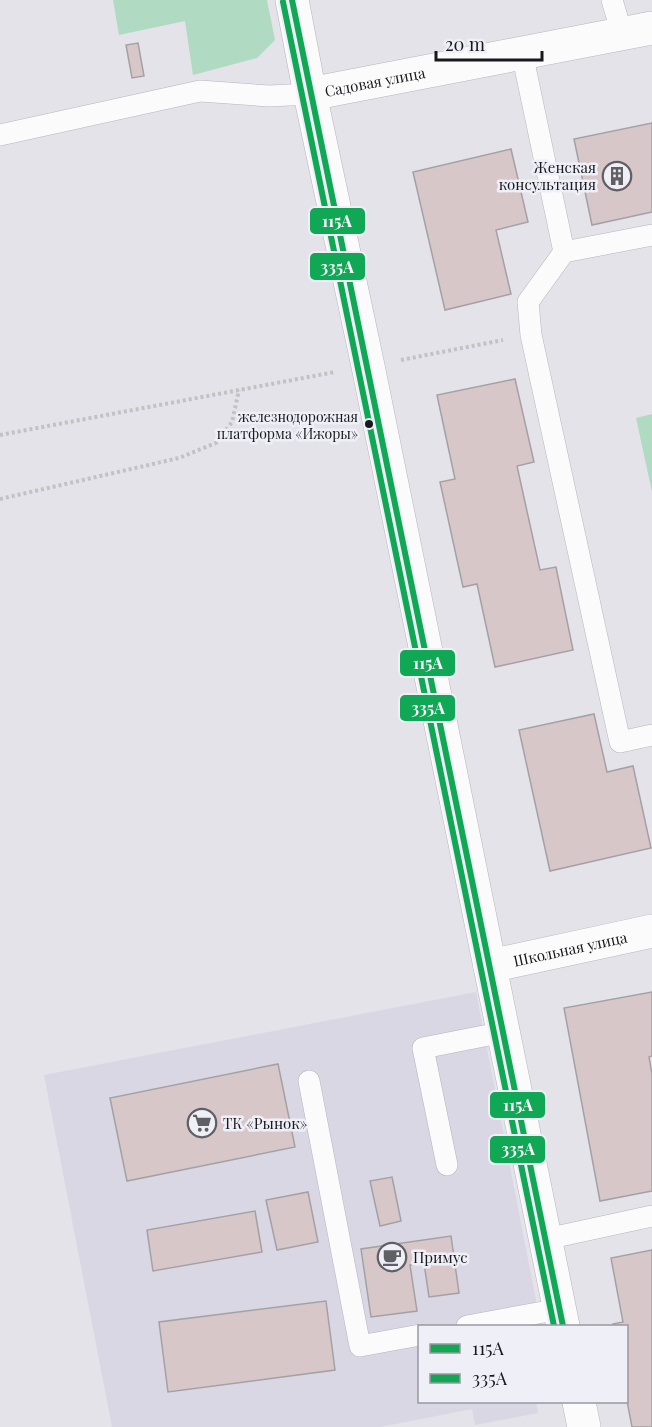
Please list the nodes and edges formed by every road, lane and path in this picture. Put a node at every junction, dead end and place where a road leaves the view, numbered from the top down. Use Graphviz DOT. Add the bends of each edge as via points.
graph roads {
  1 [pos="292,0"];
  2 [pos="612,0"];
  3 [pos="637,31"];
  4 [pos="522,53"];
  5 [pos="310,94"];
  6 [pos="0,135"];
  7 [pos="652,236"];
  8 [pos="564,252"];
  9 [pos="531,334"];
  10 [pos="381,364"];
  11 [pos="239,390"];
  12 [pos="0,435"];
  13 [pos="0,499"];
  14 [pos="652,735"];
  15 [pos="652,932"];
  16 [pos="490,966"];
  17 [pos="504,1032"];
  18 [pos="309,1081"];
  19 [pos="447,1165"];
  20 [pos="652,1216"];
  21 [pos="546,1239"];
  22 [pos="562,1318"];
  23 [pos="479,1325"];
  24 [pos="418,1335"];
  25 [pos="579,1403"];
  26 [pos="584,1427"];
  1 -- 5 [label="street"];
  2 -- 3 [label="lane"];
  3 -- 4 [label="street, Садовая улица"];
  4 -- 5 [label="street, Садовая улица"];
  4 -- 8 [label="lane"];
  5 -- 6 [label="lane" via="269,96 200,91"];
  5 -- 10 [label="street"];
  7 -- 8 [label="lane"];
  8 -- 9 [label="lane" via="528,302"];
  9 -- 10 [label="path"];
  9 -- 14 [label="lane" via="620,741"];
  10 -- 11 [label="path"];
  10 -- 16 [label="street"];
  11 -- 12 [label="path"];
  11 -- 13 [label="path" via="232,422 216,443 179,458"];
  15 -- 16 [label="street, Школьная улица"];
  16 -- 17 [label="street"];
  17 -- 19 [label="lane" via="423,1048"];
  17 -- 21 [label="street"];
  18 -- 24 [label="lane" via="360,1346"];
  20 -- 21 [label="lane"];
  21 -- 22 [label="street"];
  22 -- 23 [label="lane"];
  25 -- 26 [label="street"];
}
